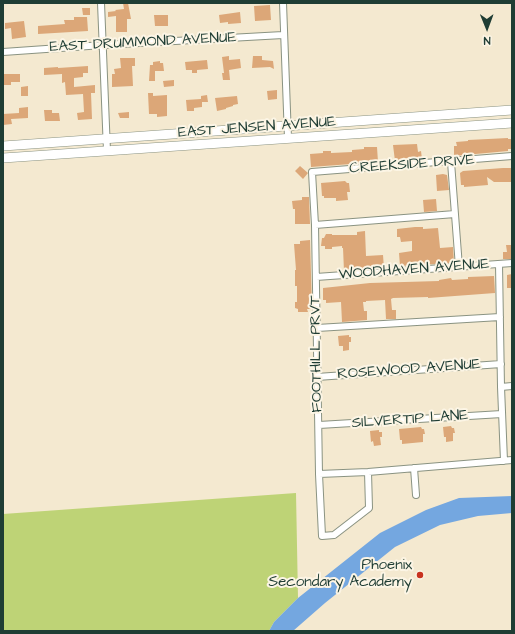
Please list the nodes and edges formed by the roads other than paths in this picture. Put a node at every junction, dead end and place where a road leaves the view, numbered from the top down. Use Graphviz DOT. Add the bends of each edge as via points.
graph roads {
  1 [pos="101,3"];
  2 [pos="282,3"];
  3 [pos="284,35"];
  4 [pos="103,45"];
  5 [pos="3,52"];
  6 [pos="512,110"];
  7 [pos="512,123"];
  8 [pos="286,126"];
  9 [pos="288,138"];
  10 [pos="107,139"];
  11 [pos="3,146"];
  12 [pos="107,151"];
  13 [pos="512,156"];
  14 [pos="3,158"];
  15 [pos="451,162"];
  16 [pos="312,172"];
  17 [pos="455,214"];
  18 [pos="315,225"];
  19 [pos="512,263"];
  20 [pos="499,264"];
  21 [pos="459,267"];
  22 [pos="316,277"];
  23 [pos="500,317"];
  24 [pos="317,328"];
  25 [pos="501,364"];
  26 [pos="318,376"];
  27 [pos="512,386"];
  28 [pos="501,387"];
  29 [pos="502,414"];
  30 [pos="319,425"];
  31 [pos="504,460"];
  32 [pos="512,460"];
  33 [pos="414,468"];
  34 [pos="368,472"];
  35 [pos="319,474"];
  36 [pos="416,495"];
  1 -- 4 [label="street"];
  2 -- 3 [label="street"];
  3 -- 4 [label="street, EAST DRUMMOND AVENUE"];
  3 -- 8 [label="street"];
  4 -- 5 [label="street, EAST DRUMMOND AVENUE"];
  4 -- 10 [label="street"];
  6 -- 8 [label="main road, EAST JENSEN AVENUE"];
  7 -- 9 [label="main road, EAST JENSEN AVENUE"];
  8 -- 9 [label="street"];
  8 -- 10 [label="main road, EAST JENSEN AVENUE"];
  9 -- 12 [label="main road, EAST JENSEN AVENUE"];
  10 -- 11 [label="main road, EAST JENSEN AVENUE"];
  10 -- 12 [label="street"];
  12 -- 14 [label="main road, EAST JENSEN AVENUE"];
  13 -- 15 [label="street, CREEKSIDE DRIVE"];
  15 -- 16 [label="street, CREEKSIDE DRIVE"];
  15 -- 17 [label="street"];
  16 -- 18 [label="street, FOOTHILL PRVT"];
  17 -- 18 [label="street"];
  17 -- 21 [label="street"];
  18 -- 22 [label="street, FOOTHILL PRVT"];
  19 -- 20 [label="street, WOODHAVEN AVENUE"];
  20 -- 21 [label="street, WOODHAVEN AVENUE"];
  20 -- 23 [label="street"];
  21 -- 22 [label="street, WOODHAVEN AVENUE"];
  22 -- 24 [label="street, FOOTHILL PRVT"];
  23 -- 24 [label="street"];
  23 -- 25 [label="street"];
  24 -- 26 [label="street, FOOTHILL PRVT"];
  25 -- 26 [label="street, ROSEWOOD AVENUE"];
  25 -- 28 [label="street"];
  26 -- 30 [label="street, FOOTHILL PRVT"];
  27 -- 28 [label="street"];
  28 -- 29 [label="street"];
  29 -- 30 [label="street, SILVERTIP LANE"];
  29 -- 31 [label="street"];
  30 -- 35 [label="street, FOOTHILL PRVT"];
  31 -- 32 [label="street"];
  31 -- 33 [label="street"];
  33 -- 34 [label="street"];
  33 -- 36 [label="street"];
  34 -- 35 [label="street"];
  34 -- 35 [label="street, FOOTHILL PRVT" via="369,508 334,535 322,536"];
}
